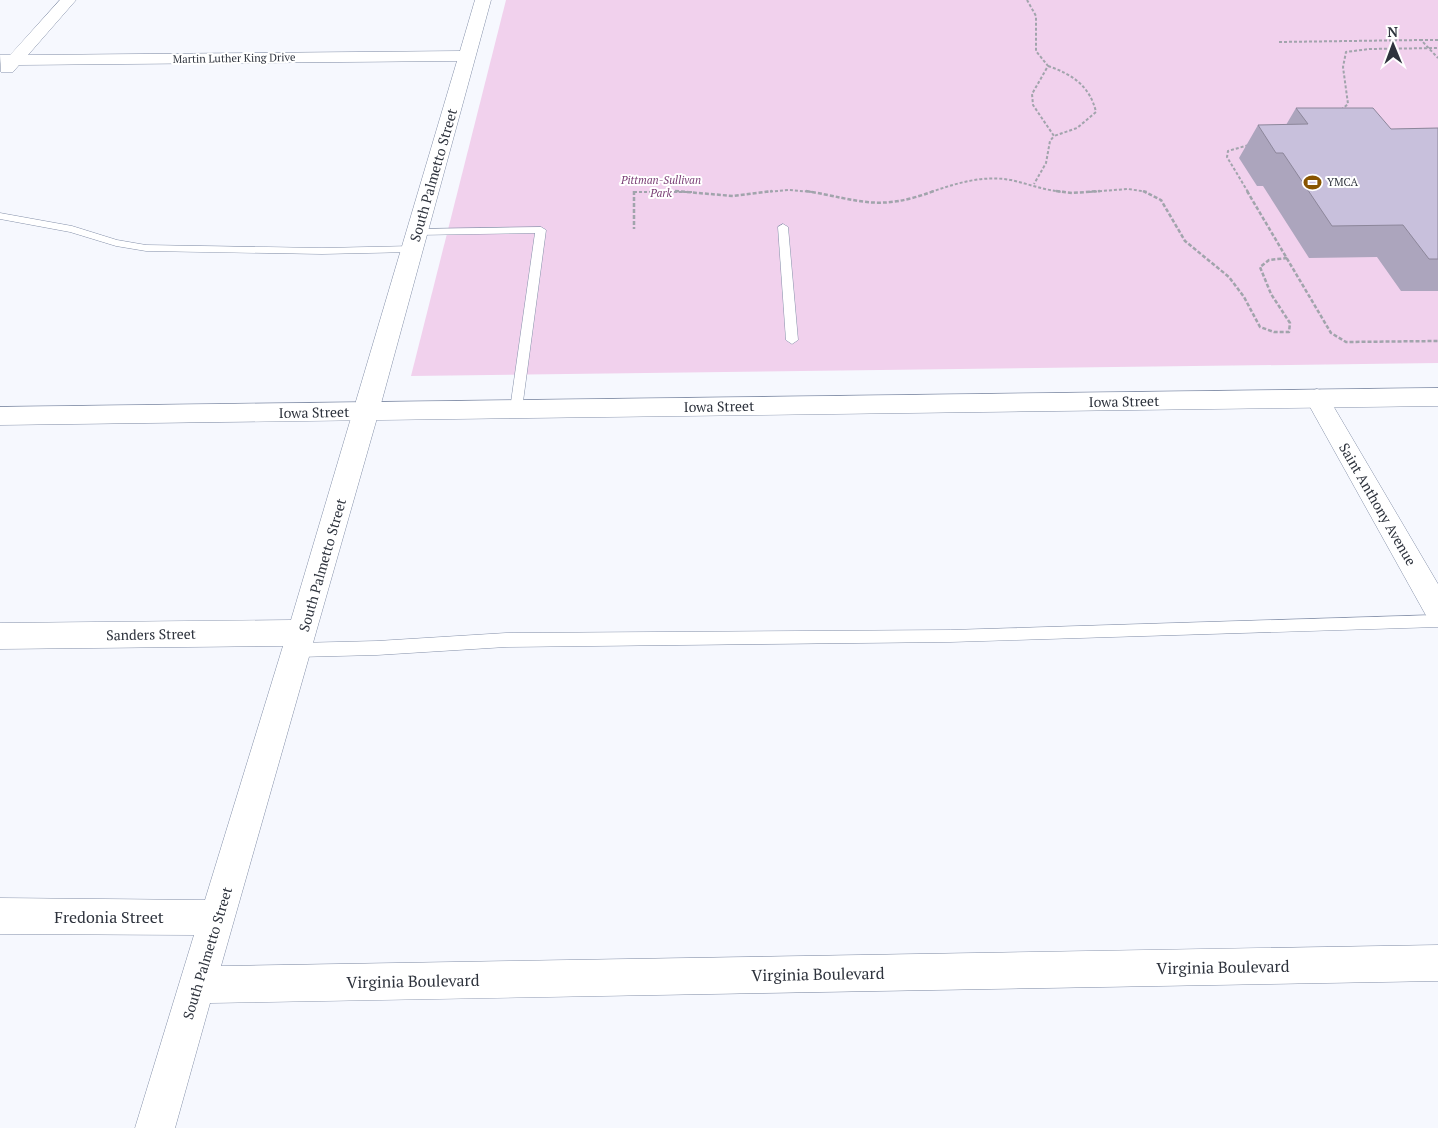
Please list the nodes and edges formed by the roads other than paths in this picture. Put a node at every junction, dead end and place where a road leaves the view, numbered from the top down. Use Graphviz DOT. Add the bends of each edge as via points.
graph roads {
  1 [pos="68,0"];
  2 [pos="483,0"];
  3 [pos="467,56"];
  4 [pos="7,60"];
  5 [pos="0,77"];
  6 [pos="0,216"];
  7 [pos="783,227"];
  8 [pos="415,240"];
  9 [pos="792,340"];
  10 [pos="1438,397"];
  11 [pos="1317,398"];
  12 [pos="516,409"];
  13 [pos="367,411"];
  14 [pos="0,416"];
  15 [pos="1438,610"];
  16 [pos="1438,621"];
  17 [pos="0,636"];
  18 [pos="300,641"];
  19 [pos="0,916"];
  20 [pos="218,918"];
  21 [pos="1438,963"];
  22 [pos="198,985"];
  23 [pos="156,1128"];
  1 -- 4 [label="street"];
  2 -- 3 [label="street, South Palmetto Street"];
  3 -- 4 [label="street, Martin Luther King Drive"];
  3 -- 8 [label="street, South Palmetto Street"];
  4 -- 5 [label="street"];
  6 -- 8 [label="lane" via="72,229 116,243 146,248 322,251"];
  7 -- 9 [label="lane"];
  8 -- 12 [label="lane" via="541,230"];
  8 -- 13 [label="street, South Palmetto Street"];
  10 -- 11 [label="street, Iowa Street"];
  11 -- 12 [label="street, Iowa Street"];
  11 -- 15 [label="street, Saint Anthony Avenue"];
  12 -- 13 [label="street, Iowa Street"];
  13 -- 14 [label="street, Iowa Street"];
  13 -- 18 [label="street, South Palmetto Street"];
  16 -- 18 [label="lane" via="940,636 506,640 377,648"];
  17 -- 18 [label="street, Sanders Street"];
  18 -- 20 [label="street, South Palmetto Street"];
  19 -- 20 [label="street, Fredonia Street"];
  20 -- 22 [label="street, South Palmetto Street"];
  21 -- 22 [label="street, Virginia Boulevard"];
  22 -- 23 [label="street, South Palmetto Street"];
}
